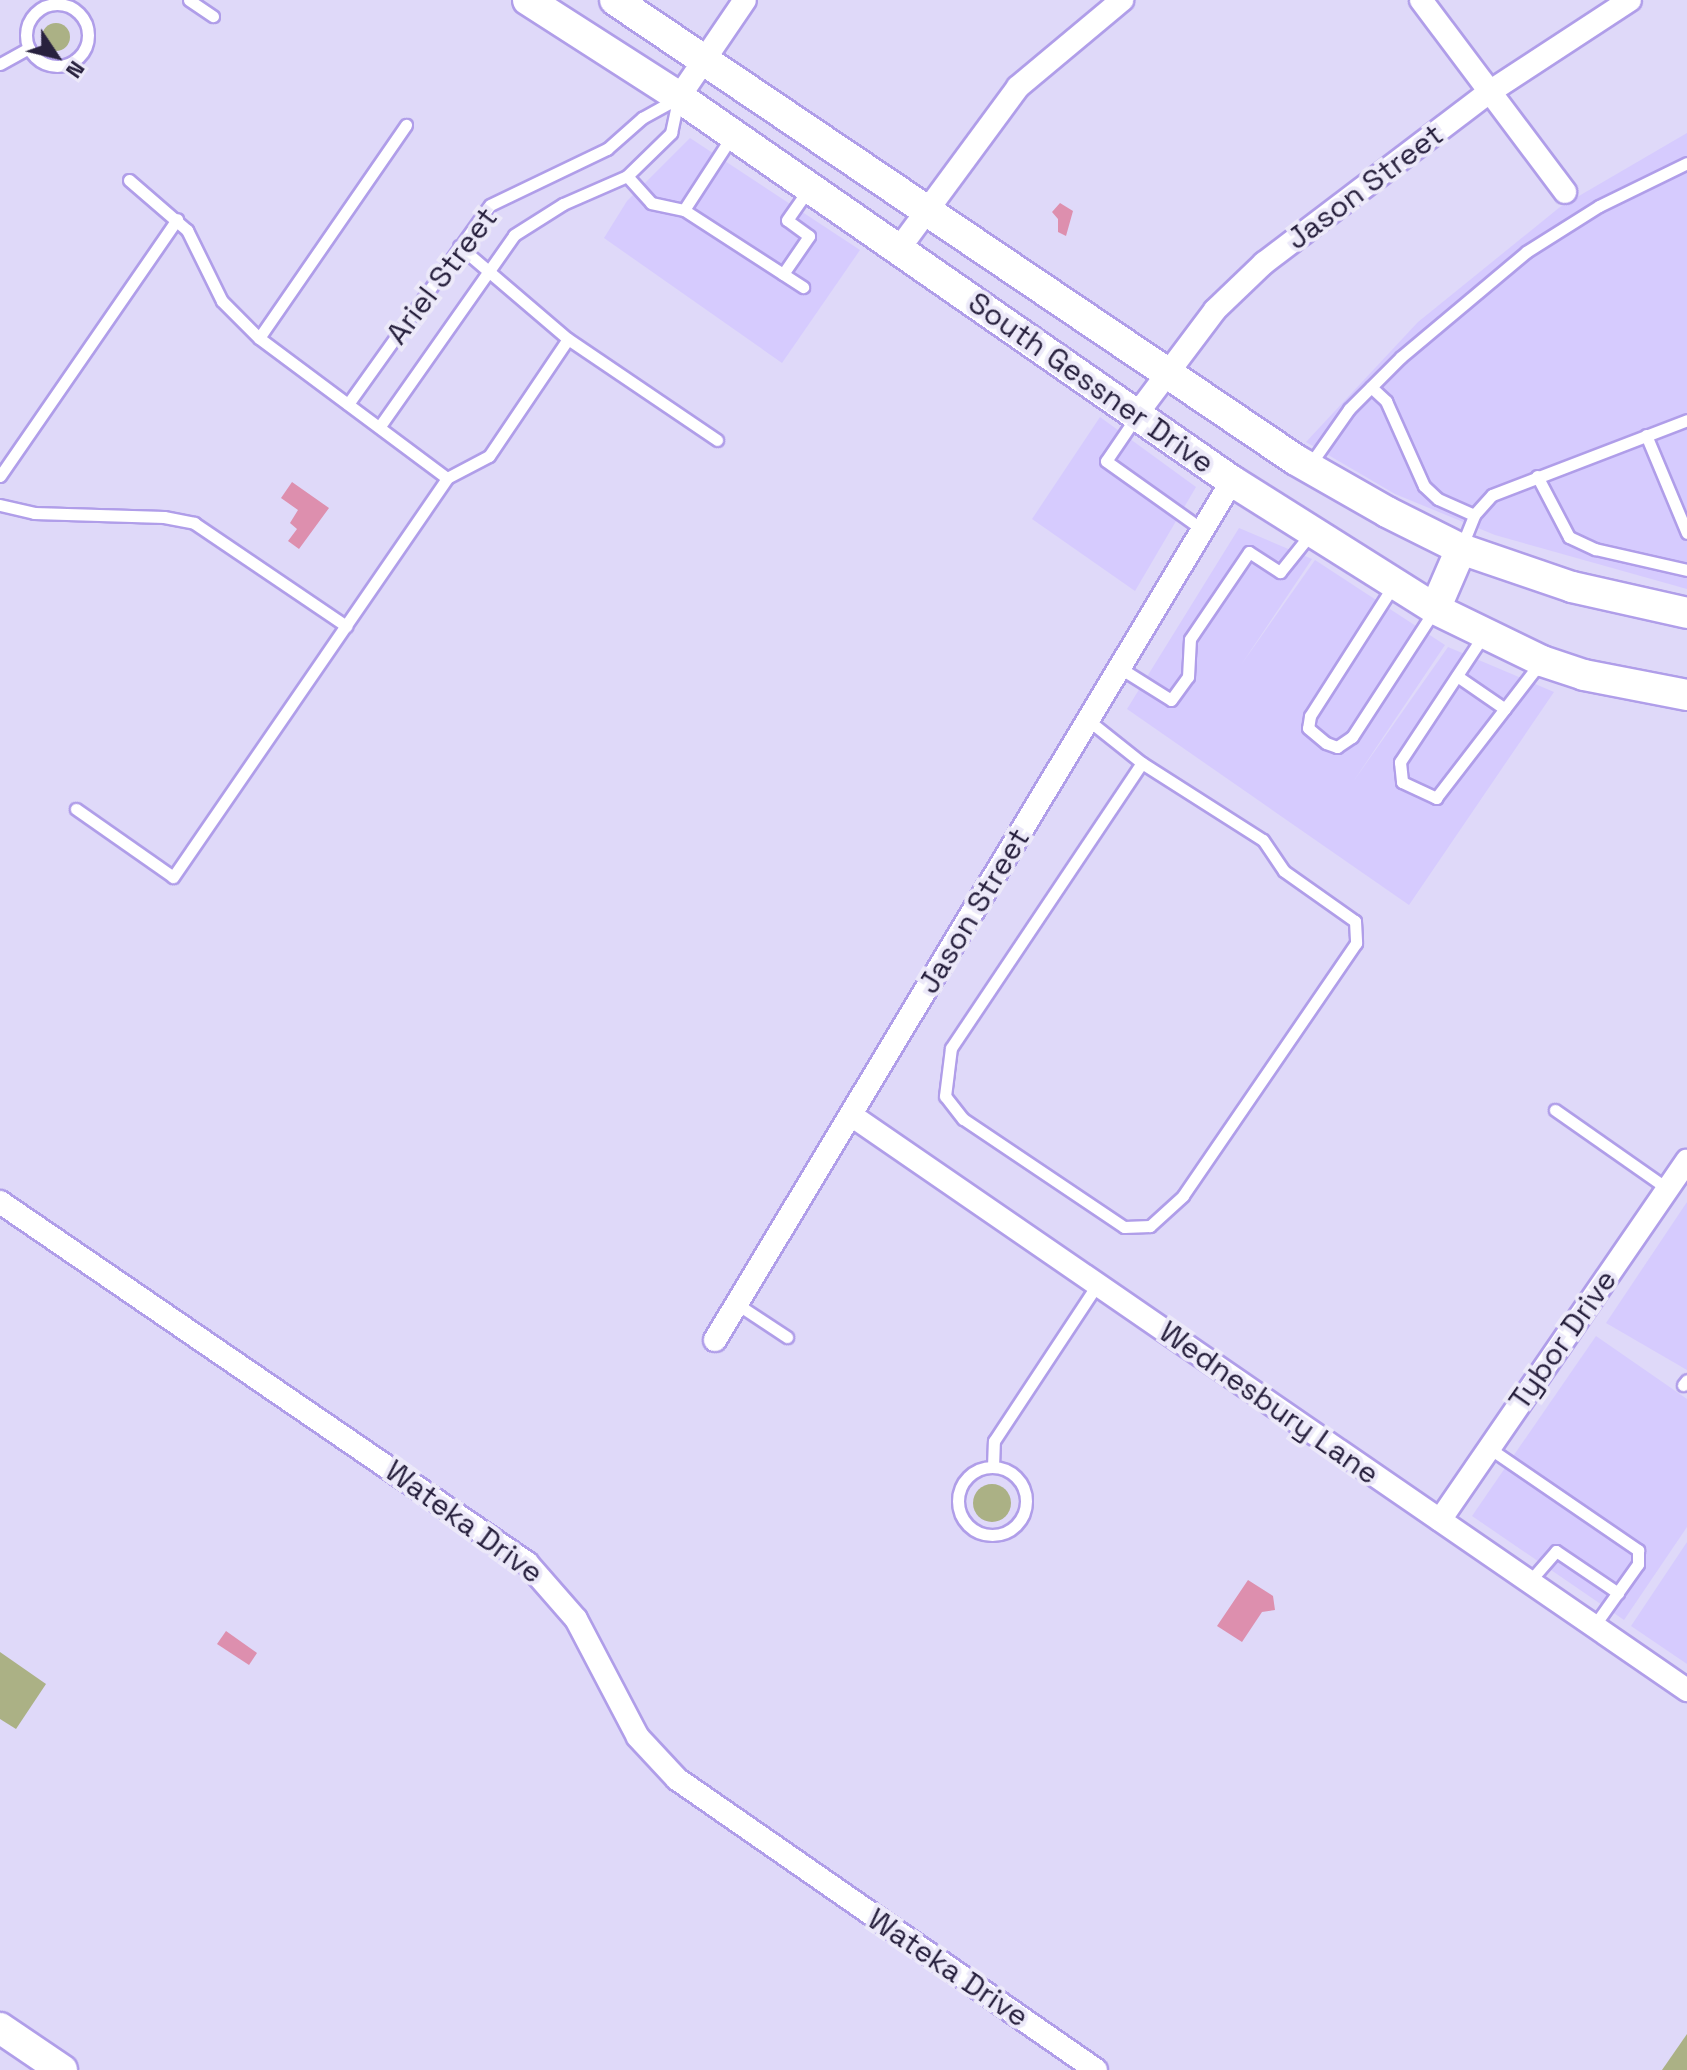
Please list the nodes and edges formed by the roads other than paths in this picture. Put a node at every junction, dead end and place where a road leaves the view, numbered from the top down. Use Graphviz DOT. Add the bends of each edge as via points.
graph roads {
  1 [pos="189,0"];
  2 [pos="528,0"];
  3 [pos="615,0"];
  4 [pos="745,0"];
  5 [pos="1122,0"];
  6 [pos="1421,0"];
  7 [pos="1630,0"];
  8 [pos="79,5"];
  9 [pos="213,16"];
  10 [pos="29,48"];
  11 [pos="702,62"];
  12 [pos="0,64"];
  13 [pos="1491,91"];
  14 [pos="679,97"];
  15 [pos="406,125"];
  16 [pos="733,135"];
  17 [pos="1687,163"];
  18 [pos="627,176"];
  19 [pos="129,180"];
  20 [pos="809,188"];
  21 [pos="1565,192"];
  22 [pos="684,210"];
  23 [pos="926,210"];
  24 [pos="177,219"];
  25 [pos="459,246"];
  26 [pos="898,250"];
  27 [pos="486,272"];
  28 [pos="783,274"];
  29 [pos="803,287"];
  30 [pos="259,338"];
  31 [pos="568,339"];
  32 [pos="1170,371"];
  33 [pos="1371,387"];
  34 [pos="348,404"];
  35 [pos="1137,414"];
  36 [pos="1687,420"];
  37 [pos="380,426"];
  38 [pos="1646,435"];
  39 [pos="717,440"];
  40 [pos="1308,467"];
  41 [pos="0,476"];
  42 [pos="1537,476"];
  43 [pos="447,478"];
  44 [pos="1232,481"];
  45 [pos="0,505"];
  46 [pos="1474,515"];
  47 [pos="1203,530"];
  48 [pos="1313,532"];
  49 [pos="1687,533"];
  50 [pos="1461,549"];
  51 [pos="1687,570"];
  52 [pos="1395,583"];
  53 [pos="1435,609"];
  54 [pos="1687,613"];
  55 [pos="346,626"];
  56 [pos="1483,636"];
  57 [pos="1542,661"];
  58 [pos="1120,668"];
  59 [pos="1457,676"];
  60 [pos="1687,695"];
  61 [pos="1505,709"];
  62 [pos="1088,720"];
  63 [pos="1142,763"];
  64 [pos="76,809"];
  65 [pos="1555,1110"];
  66 [pos="851,1115"];
  67 [pos="1687,1161"];
  68 [pos="1668,1189"];
  69 [pos="0,1202"];
  70 [pos="1097,1285"];
  71 [pos="737,1304"];
  72 [pos="787,1337"];
  73 [pos="715,1340"];
  74 [pos="1489,1448"];
  75 [pos="993,1467"];
  76 [pos="1440,1520"];
  77 [pos="1529,1582"];
  78 [pos="1618,1593"];
  79 [pos="1594,1626"];
  80 [pos="1687,1690"];
  81 [pos="0,2028"];
  82 [pos="62,2070"];
  83 [pos="1096,2070"];
  1 -- 9 [label="lane"];
  2 -- 14 [label="main road, South Gessner Drive"];
  3 -- 11 [label="main road, South Gessner Drive"];
  4 -- 11 [label="street, Ariel Street"];
  5 -- 23 [label="street" via="1018,87"];
  6 -- 13 [label="street"];
  7 -- 13 [label="street, Jason Street"];
  8 -- 10 [label="lane" via="57,4 38,11 27,28"];
  8 -- 10 [label="lane" via="87,27 80,56 52,66"];
  10 -- 12 [label="lane"];
  11 -- 14 [label="street, Ariel Street"];
  11 -- 23 [label="main road, South Gessner Drive"];
  13 -- 21 [label="street"];
  13 -- 32 [label="street, Jason Street" via="1238,285"];
  14 -- 16 [label="main road, South Gessner Drive"];
  14 -- 18 [label="lane, Ariel Street" via="671,133"];
  14 -- 25 [label="lane, Ariel Street" via="642,118 607,149 490,205"];
  15 -- 30 [label="lane"];
  16 -- 20 [label="main road, South Gessner Drive"];
  16 -- 22 [label="lane"];
  17 -- 33 [label="lane" via="1599,206 1526,252"];
  18 -- 22 [label="lane" via="651,203"];
  18 -- 27 [label="lane, Ariel Street" via="563,204 514,235"];
  19 -- 24 [label="lane"];
  20 -- 26 [label="main road, South Gessner Drive"];
  20 -- 28 [label="lane" via="787,220 809,236"];
  22 -- 28 [label="lane"];
  23 -- 26 [label="street"];
  23 -- 32 [label="main road, South Gessner Drive"];
  24 -- 30 [label="lane" via="222,301"];
  24 -- 41 [label="lane"];
  25 -- 27 [label="lane"];
  25 -- 34 [label="lane, Ariel Street"];
  26 -- 35 [label="main road, South Gessner Drive"];
  27 -- 31 [label="lane"];
  27 -- 37 [label="lane, Ariel Street"];
  28 -- 29 [label="lane"];
  30 -- 34 [label="lane"];
  31 -- 39 [label="lane"];
  31 -- 43 [label="lane" via="489,456"];
  32 -- 35 [label="street, Jason Street"];
  32 -- 40 [label="main road, South Gessner Drive"];
  33 -- 40 [label="lane"];
  33 -- 46 [label="lane" via="1386,401 1424,486 1438,499"];
  34 -- 37 [label="lane"];
  35 -- 44 [label="main road, South Gessner Drive"];
  35 -- 47 [label="lane" via="1106,461"];
  36 -- 38 [label="lane"];
  37 -- 43 [label="lane"];
  38 -- 42 [label="lane"];
  38 -- 49 [label="lane"];
  40 -- 50 [label="main road, South Gessner Drive"];
  42 -- 46 [label="lane" via="1492,495"];
  42 -- 51 [label="lane" via="1569,537 1595,549"];
  43 -- 55 [label="lane"];
  44 -- 47 [label="street, Jason Street"];
  44 -- 48 [label="main road, South Gessner Drive"];
  45 -- 55 [label="lane" via="34,513 164,517 194,523"];
  46 -- 50 [label="lane"];
  47 -- 58 [label="street, Jason Street"];
  48 -- 52 [label="main road, South Gessner Drive"];
  48 -- 58 [label="lane" via="1280,572 1249,552 1190,639 1188,677 1171,700"];
  50 -- 53 [label="main road"];
  50 -- 54 [label="main road, South Gessner Drive" via="1572,587"];
  52 -- 53 [label="main road, South Gessner Drive"];
  52 -- 53 [label="lane" via="1310,716 1308,728 1326,743 1337,747 1352,737"];
  53 -- 56 [label="main road, South Gessner Drive"];
  55 -- 64 [label="lane" via="173,877"];
  56 -- 57 [label="main road, South Gessner Drive"];
  56 -- 59 [label="lane"];
  57 -- 60 [label="main road, South Gessner Drive" via="1584,675"];
  57 -- 61 [label="lane"];
  58 -- 62 [label="street, Jason Street"];
  59 -- 61 [label="lane"];
  59 -- 61 [label="lane" via="1400,762 1402,782 1436,798"];
  62 -- 63 [label="lane"];
  62 -- 66 [label="street, Jason Street"];
  63 -- 63 [label="lane" via="1263,840 1284,871 1355,921 1356,943 1183,1196 1150,1226 1124,1227 963,1119 945,1096 951,1048"];
  65 -- 68 [label="lane"];
  66 -- 70 [label="street, Wednesbury Lane"];
  66 -- 71 [label="street, Jason Street"];
  67 -- 68 [label="street, Tybor Drive"];
  68 -- 74 [label="street, Tybor Drive"];
  69 -- 83 [label="street, Wateka Drive" via="527,1563 576,1619 638,1737 677,1779"];
  70 -- 75 [label="lane" via="994,1441"];
  70 -- 76 [label="street, Wednesbury Lane"];
  71 -- 72 [label="lane"];
  71 -- 73 [label="street, Jason Street"];
  74 -- 76 [label="street, Tybor Drive"];
  74 -- 78 [label="lane" via="1638,1550 1638,1564"];
  75 -- 75 [label="lane" via="964,1480 957,1503 966,1524 986,1535 1009,1531 1026,1502 1013,1474"];
  76 -- 77 [label="street, Wednesbury Lane"];
  77 -- 78 [label="lane" via="1556,1551"];
  77 -- 79 [label="street, Wednesbury Lane"];
  78 -- 79 [label="lane"];
  79 -- 80 [label="street, Wednesbury Lane"];
  81 -- 82 [label="main road"];
}
